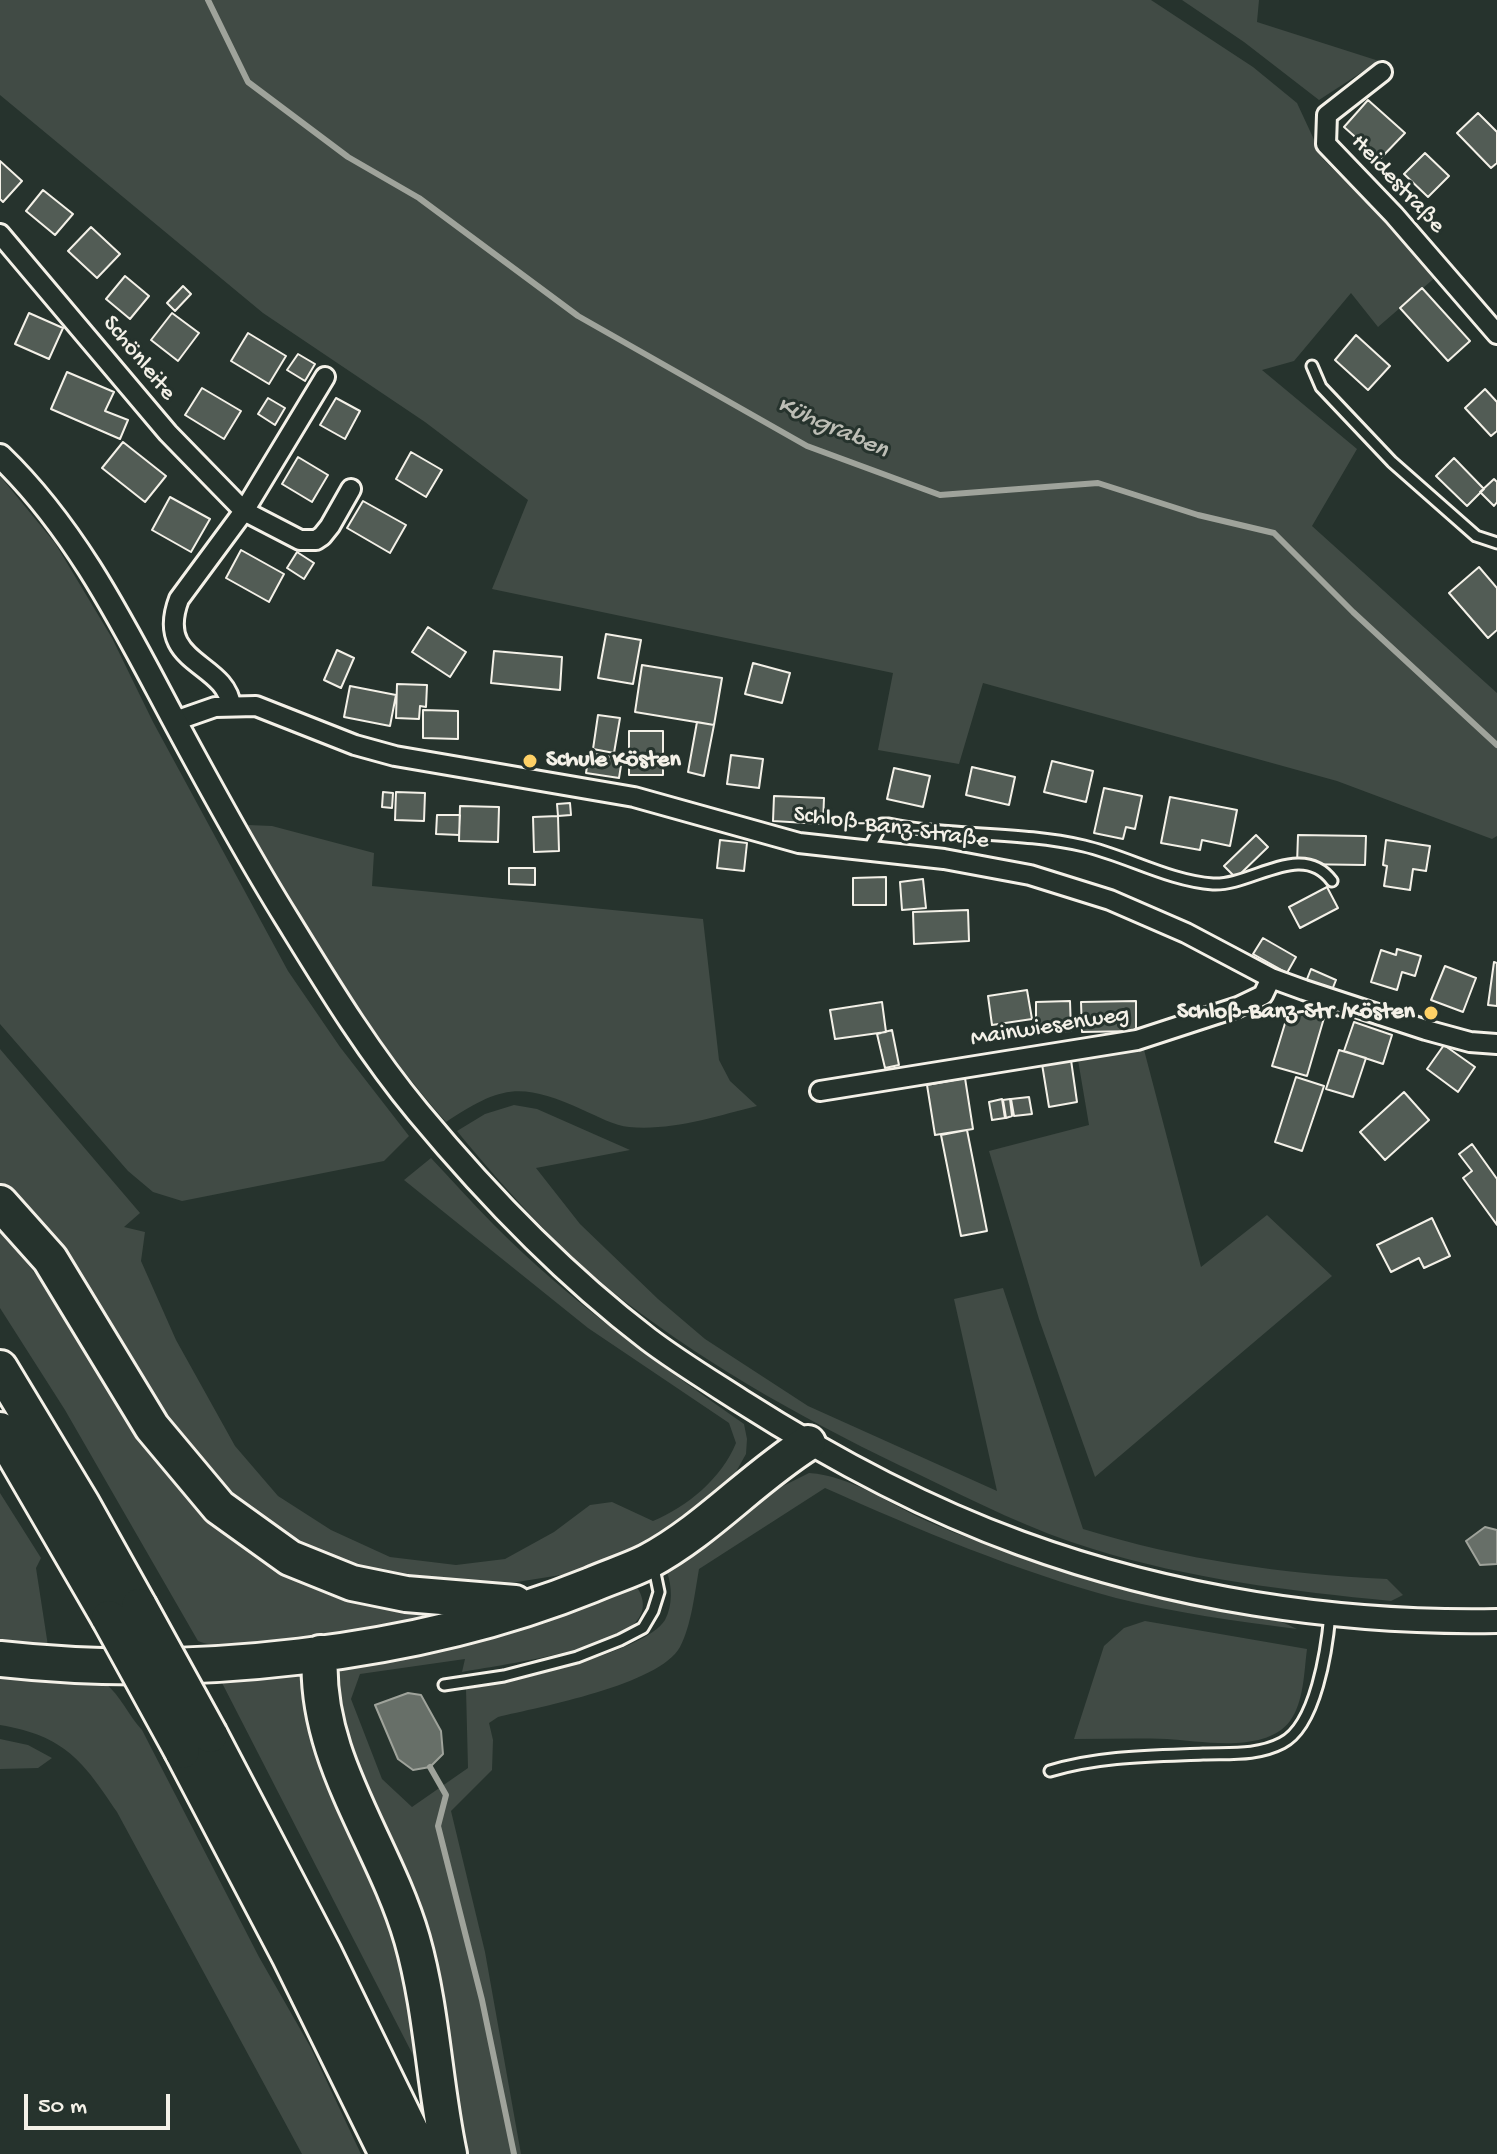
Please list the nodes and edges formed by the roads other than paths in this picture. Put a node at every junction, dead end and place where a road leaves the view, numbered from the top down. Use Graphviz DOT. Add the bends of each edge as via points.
graph roads {
  1 [pos="1382,72"];
  2 [pos="0,234"];
  3 [pos="1497,334"];
  4 [pos="1312,366"];
  5 [pos="325,377"];
  6 [pos="0,456"];
  7 [pos="351,489"];
  8 [pos="244,511"];
  9 [pos="1497,543"];
  10 [pos="223,707"];
  11 [pos="175,721"];
  12 [pos="867,852"];
  13 [pos="1332,881"];
  14 [pos="1271,978"];
  15 [pos="1497,1044"];
  16 [pos="820,1091"];
  17 [pos="0,1203"];
  18 [pos="0,1368"];
  19 [pos="0,1430"];
  20 [pos="808,1443"];
  21 [pos="651,1559"];
  22 [pos="540,1606"];
  23 [pos="124,1612"];
  24 [pos="1331,1613"];
  25 [pos="1497,1621"];
  26 [pos="320,1653"];
  27 [pos="0,1659"];
  28 [pos="444,1685"];
  29 [pos="196,1743"];
  30 [pos="1050,1771"];
  31 [pos="387,2154"];
  32 [pos="422,2154"];
  33 [pos="449,2154"];
  1 -- 3 [label="street, Heidestraße" via="1327,115 1326,144"];
  2 -- 8 [label="street, Schönleite" via="168,433"];
  4 -- 9 [label="lane" via="1321,387 1392,462 1476,536"];
  5 -- 8 [label="street"];
  6 -- 11 [label="street" via="95,574"];
  7 -- 8 [label="street, Schönleite" via="316,540 300,540"];
  8 -- 10 [label="street" via="175,609 176,640 182,652 230,696"];
  10 -- 11 [label="street"];
  10 -- 12 [label="street, Schloß-Banz-Straße" via="256,706 395,756 634,797 799,843"];
  11 -- 20 [label="street" via="291,925 358,1030 414,1108 470,1172 574,1276 648,1339"];
  12 -- 13 [label="lane" via="882,824 889,824 1087,846 1210,884 1230,884 1288,864 1316,867"];
  12 -- 14 [label="street, Schloß-Banz-Straße" via="1030,875 1110,900"];
  14 -- 15 [label="street, Schloß-Banz-Straße" via="1426,1030"];
  14 -- 16 [label="street, Mainwiesenweg" via="1263,995 1238,1007 1137,1040"];
  17 -- 22 [label="highway" via="50,1259 152,1427 219,1507 290,1558 352,1583 406,1594"];
  18 -- 23 [label="highway" via="82,1504"];
  19 -- 23 [label="highway"];
  20 -- 21 [label="highway"];
  20 -- 24 [label="street" via="937,1509 1020,1543 1191,1591"];
  21 -- 22 [label="highway"];
  21 -- 28 [label="lane" via="659,1592 643,1628 577,1657"];
  22 -- 26 [label="highway" via="443,1632"];
  23 -- 29 [label="highway, bridge"];
  24 -- 25 [label="street"];
  24 -- 30 [label="lane" via="1313,1699 1284,1743 1251,1754 1119,1759"];
  26 -- 27 [label="highway" via="242,1663 100,1665"];
  26 -- 33 [label="highway" via="327,1733 414,1947"];
  29 -- 31 [label="highway" via="289,1955"];
  29 -- 32 [label="highway" via="324,1953"];
}
